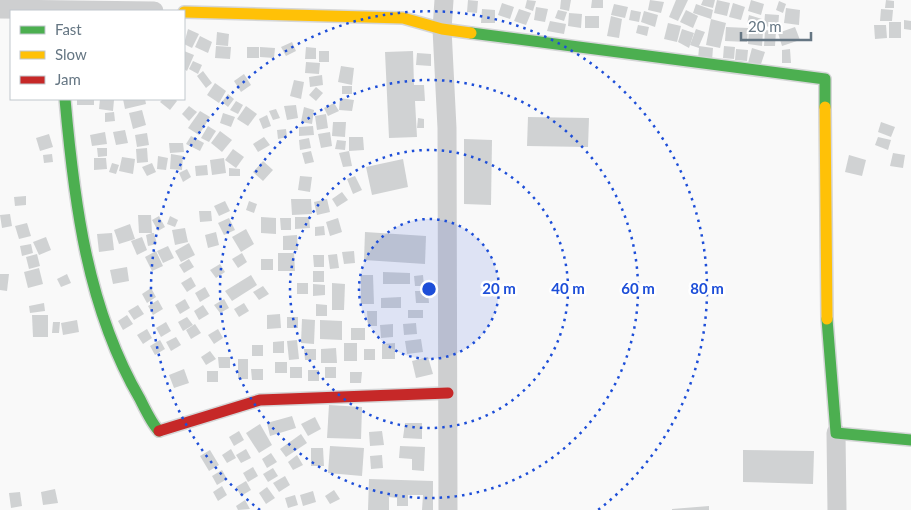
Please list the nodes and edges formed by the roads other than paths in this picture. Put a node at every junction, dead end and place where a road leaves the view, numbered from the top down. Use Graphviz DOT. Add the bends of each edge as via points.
graph roads {
  1 [pos="444,0"];
  2 [pos="58,7"];
  3 [pos="0,9"];
  4 [pos="130,10"];
  5 [pos="185,12"];
  6 [pos="442,29"];
  7 [pos="65,100"];
  8 [pos="448,393"];
  9 [pos="836,433"];
  10 [pos="911,440"];
  11 [pos="448,510"];
  12 [pos="837,510"];
  1 -- 6 [label="street"];
  2 -- 3 [label="street"];
  2 -- 4 [label="street"];
  5 -- 6 [label="street" via="402,18"];
  6 -- 8 [label="street" via="447,128"];
  6 -- 9 [label="street" via="825,80 827,342"];
  7 -- 8 [label="street" via="70,164 92,273 112,345 158,431 260,400"];
  8 -- 11 [label="street"];
  9 -- 10 [label="street"];
  9 -- 12 [label="street"];
}
